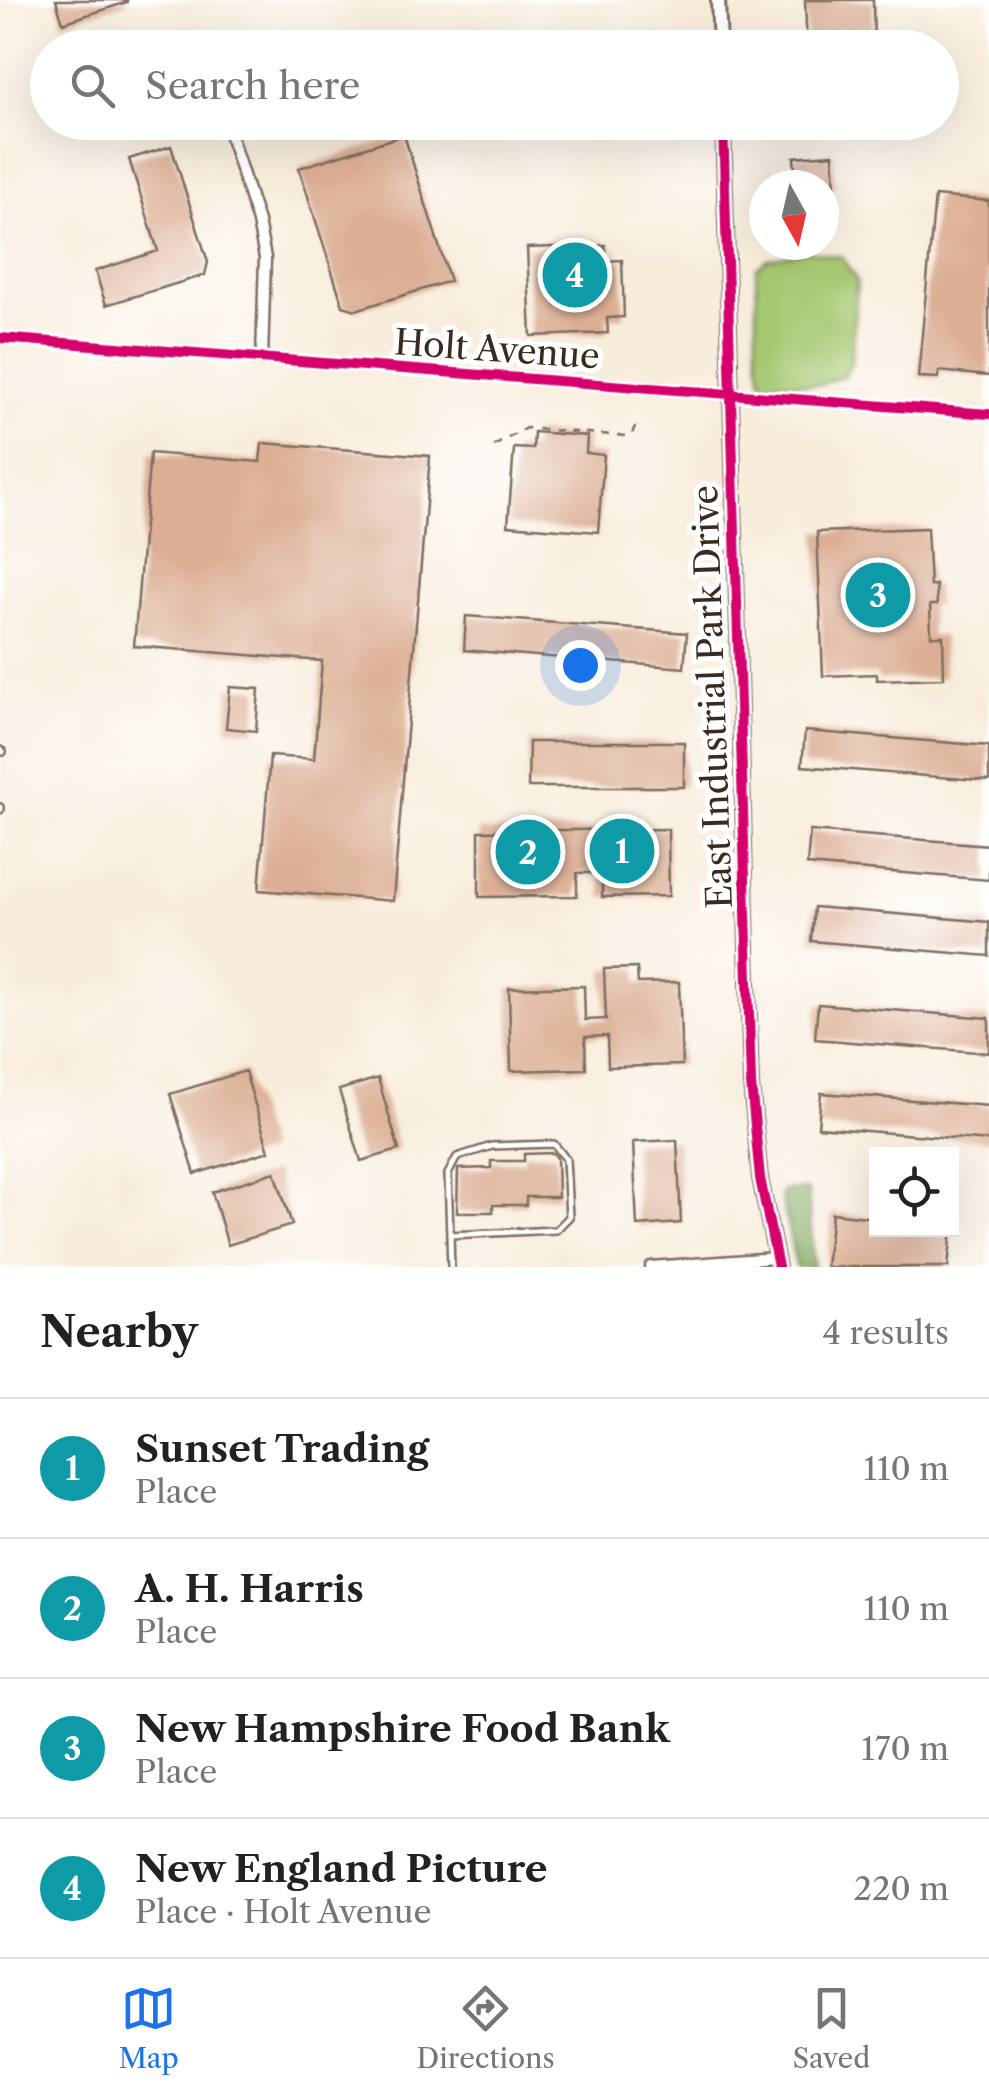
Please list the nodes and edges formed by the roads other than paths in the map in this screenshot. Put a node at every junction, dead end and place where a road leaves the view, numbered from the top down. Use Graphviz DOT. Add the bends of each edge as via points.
graph roads {
  1 [pos="718,0"];
  2 [pos="719,30"];
  3 [pos="232,140"];
  4 [pos="723,140"];
  5 [pos="0,338"];
  6 [pos="262,359"];
  7 [pos="732,394"];
  8 [pos="989,414"];
  9 [pos="450,1235"];
  10 [pos="777,1263"];
  11 [pos="451,1267"];
  12 [pos="651,1267"];
  1 -- 2 [label="street"];
  3 -- 6 [label="street" via="266,258"];
  4 -- 7 [label="street, East Industrial Park Drive"];
  5 -- 6 [label="street, Holt Avenue"];
  6 -- 7 [label="street, Holt Avenue"];
  7 -- 8 [label="street, Holt Avenue"];
  7 -- 10 [label="street, East Industrial Park Drive" via="752,1084"];
  9 -- 9 [label="lane" via="448,1174 457,1157 492,1146 554,1144 566,1158 569,1217 556,1230"];
  9 -- 11 [label="lane"];
  10 -- 12 [label="street"];
}
